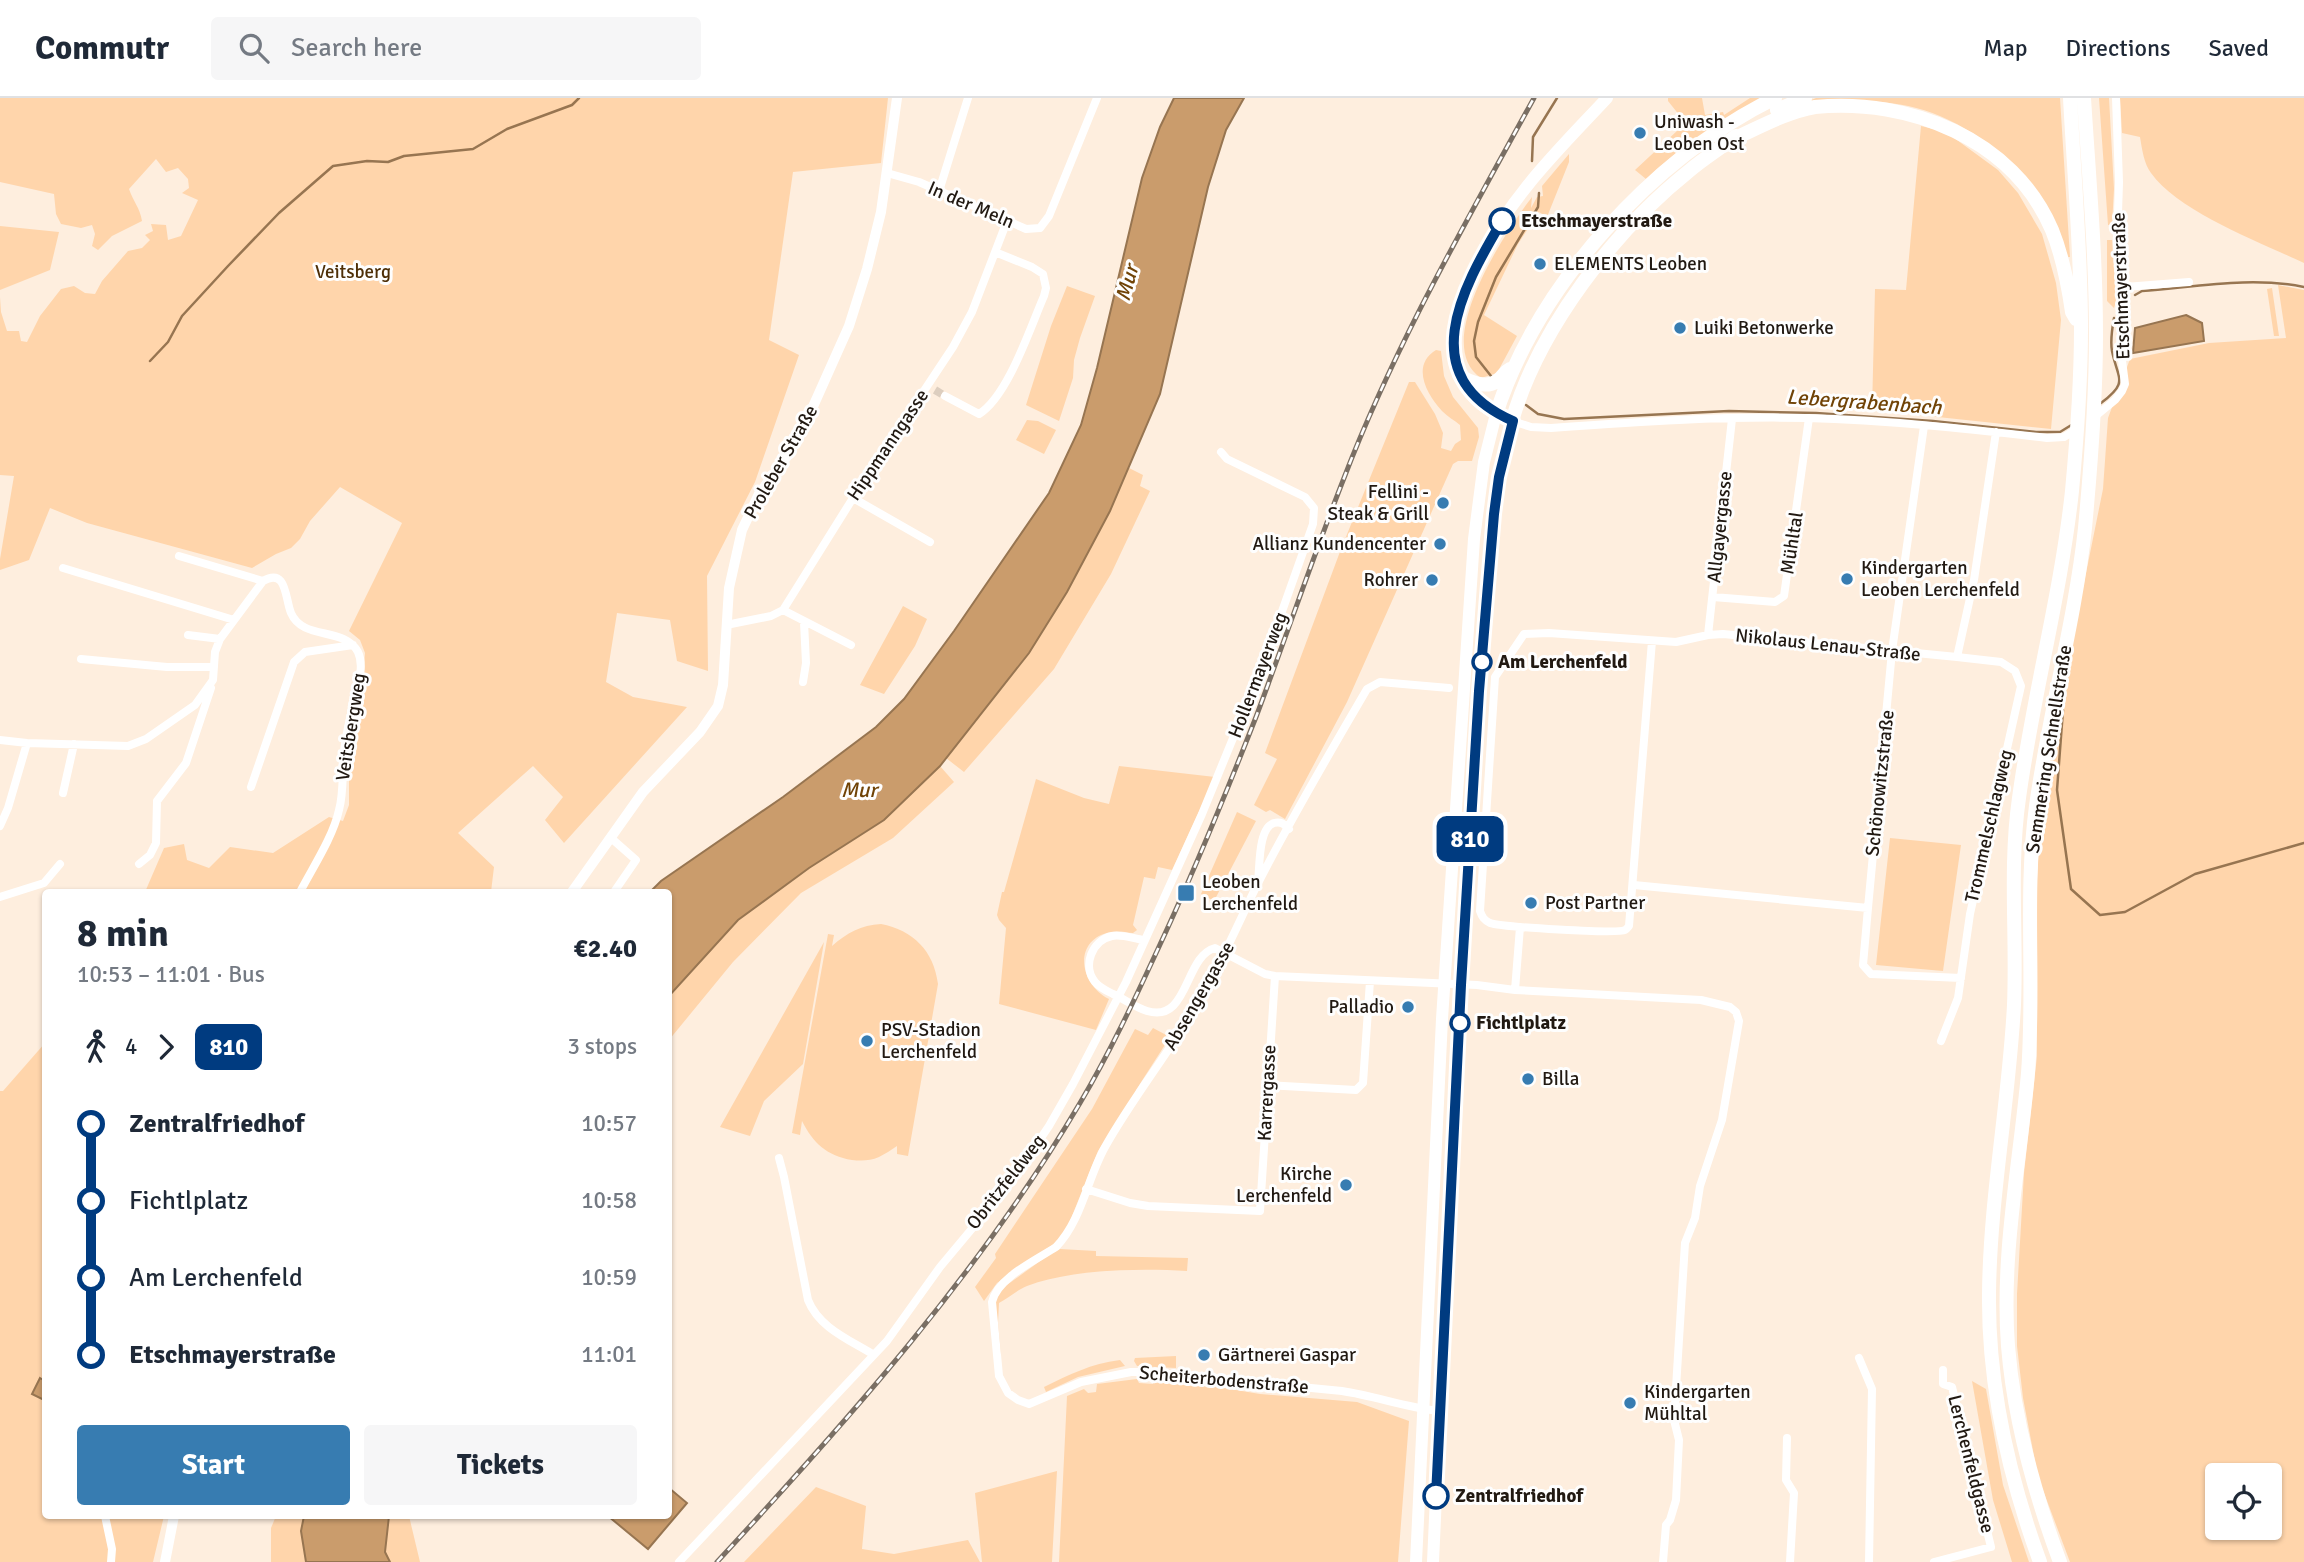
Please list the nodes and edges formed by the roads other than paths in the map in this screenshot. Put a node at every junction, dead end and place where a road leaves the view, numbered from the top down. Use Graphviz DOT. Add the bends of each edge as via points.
graph roads {
  1 [pos="898,98"];
  2 [pos="968,98"];
  3 [pos="1097,98"];
  4 [pos="1606,98"];
  5 [pos="1775,98"];
  6 [pos="1805,98"];
  7 [pos="2070,98"];
  8 [pos="2084,98"];
  9 [pos="2116,98"];
  10 [pos="1731,140"];
  11 [pos="887,173"];
  12 [pos="939,191"];
  13 [pos="1007,221"];
  14 [pos="995,251"];
  15 [pos="2189,282"];
  16 [pos="2125,288"];
  17 [pos="2081,328"];
  18 [pos="1514,367"];
  19 [pos="1459,375"];
  20 [pos="945,396"];
  21 [pos="1496,414"];
  22 [pos="1809,418"];
  23 [pos="1732,419"];
  24 [pos="1513,421"];
  25 [pos="1924,426"];
  26 [pos="1996,432"];
  27 [pos="1221,452"];
  28 [pos="853,498"];
  29 [pos="930,542"];
  30 [pos="179,556"];
  31 [pos="63,568"];
  32 [pos="263,581"];
  33 [pos="1713,597"];
  34 [pos="783,610"];
  35 [pos="234,620"];
  36 [pos="804,622"];
  37 [pos="726,625"];
  38 [pos="188,635"];
  39 [pos="1707,635"];
  40 [pos="220,639"];
  41 [pos="1652,641"];
  42 [pos="353,645"];
  43 [pos="851,645"];
  44 [pos="1892,651"];
  45 [pos="1957,657"];
  46 [pos="81,659"];
  47 [pos="214,667"];
  48 [pos="213,680"];
  49 [pos="803,682"];
  50 [pos="1449,688"];
  51 [pos="0,740"];
  52 [pos="27,743"];
  53 [pos="74,744"];
  54 [pos="251,787"];
  55 [pos="63,793"];
  56 [pos="0,826"];
  57 [pos="1289,829"];
  58 [pos="611,838"];
  59 [pos="60,864"];
  60 [pos="139,864"];
  61 [pos="1258,884"];
  62 [pos="1634,885"];
  63 [pos="302,889"];
  64 [pos="574,889"];
  65 [pos="616,889"];
  66 [pos="0,897"];
  67 [pos="1868,908"];
  68 [pos="1520,928"];
  69 [pos="1144,940"];
  70 [pos="1227,952"];
  71 [pos="1275,976"];
  72 [pos="1961,978"];
  73 [pos="1370,981"];
  74 [pos="1445,984"];
  75 [pos="1461,985"];
  76 [pos="1516,990"];
  77 [pos="1941,1041"];
  78 [pos="1267,1085"];
  79 [pos="779,1158"];
  80 [pos="1086,1189"];
  81 [pos="874,1355"];
  82 [pos="1859,1358"];
  83 [pos="1943,1370"];
  84 [pos="1423,1410"];
  85 [pos="1440,1411"];
  86 [pos="1787,1438"];
  87 [pos="106,1519"];
  88 [pos="173,1519"];
  89 [pos="111,1562"];
  90 [pos="165,1562"];
  91 [pos="679,1562"];
  92 [pos="1416,1562"];
  93 [pos="1433,1562"];
  94 [pos="1663,1562"];
  95 [pos="1790,1562"];
  96 [pos="1869,1562"];
  97 [pos="1934,1562"];
  98 [pos="2040,1562"];
  99 [pos="2060,1562"];
  1 -- 11 [label="main road, Proleber Straße"];
  2 -- 12 [label="street"];
  3 -- 13 [label="street, In der Meln" via="1049,216 1036,229"];
  4 -- 19 [label="main road" via="1528,184 1477,264 1463,296 1453,341"];
  5 -- 18 [label="highway" via="1702,143 1624,210 1552,301"];
  6 -- 10 [label="highway"];
  7 -- 17 [label="highway, Semmering Schnellstraße"];
  8 -- 99 [label="highway, Semmering Schnellstraße" via="2096,332 2094,429 2073,607 2035,818 2030,900 2032,1008 2007,1293 2008,1345 2025,1451"];
  9 -- 16 [label="street, Etschmayerstraße" via="2117,244"];
  10 -- 17 [label="highway" via="1783,116 1849,103 1884,105 1951,125 1983,144 2035,199 2063,259 2072,312"];
  10 -- 24 [label="highway" via="1641,214 1598,262 1542,351"];
  11 -- 12 [label="street, In der Meln"];
  11 -- 37 [label="main road, Proleber Straße" via="870,259 838,355 795,443 742,530 732,567"];
  12 -- 13 [label="street, In der Meln"];
  13 -- 14 [label="street, Hippmanngasse"];
  14 -- 20 [label="street" via="1043,274 1046,288 1020,352 989,407 979,414"];
  14 -- 28 [label="street, Hippmanngasse" via="972,312 932,388"];
  15 -- 16 [label="street"];
  16 -- 26 [label="street, Etschmayerstraße" via="2120,345 2124,384 2115,400 2064,437"];
  17 -- 98 [label="highway, Semmering Schnellstraße" via="2072,493 2018,802 2012,889 2014,1003 1989,1295 2007,1452"];
  18 -- 19 [label="highway" via="1486,385"];
  18 -- 21 [label="highway"];
  19 -- 21 [label="main road" via="1476,400"];
  21 -- 24 [label="main road"];
  21 -- 74 [label="main road" via="1483,462 1474,540"];
  22 -- 23 [label="street, Etschmayerstraße"];
  22 -- 25 [label="street, Etschmayerstraße"];
  22 -- 33 [label="street, Mühltal" via="1784,596 1775,602"];
  23 -- 24 [label="street, Etschmayerstraße" via="1551,428"];
  23 -- 33 [label="street, Allgayergasse"];
  24 -- 75 [label="main road" via="1494,514"];
  25 -- 26 [label="street, Etschmayerstraße"];
  25 -- 44 [label="street, Schönowitzstraße"];
  26 -- 45 [label="street"];
  27 -- 69 [label="street, Hollermayerweg" via="1227,460 1305,497 1314,508 1313,524 1234,739"];
  28 -- 29 [label="street"];
  28 -- 34 [label="street, Hippmanngasse"];
  30 -- 32 [label="street"];
  31 -- 35 [label="street"];
  32 -- 35 [label="street"];
  32 -- 42 [label="street, Veitsbergweg" via="272,577 282,583 291,613 304,628 339,636"];
  33 -- 39 [label="street, Allgayergasse"];
  34 -- 36 [label="street"];
  34 -- 37 [label="street"];
  35 -- 40 [label="street"];
  36 -- 43 [label="street"];
  36 -- 49 [label="street"];
  37 -- 58 [label="main road, Proleber Straße" via="723,685 714,714 643,792"];
  38 -- 40 [label="street"];
  39 -- 41 [label="street, Nikolaus Lenau-Straße" via="1676,642"];
  39 -- 44 [label="street, Nikolaus Lenau-Straße"];
  40 -- 47 [label="street"];
  41 -- 62 [label="street"];
  41 -- 68 [label="street, Nikolaus Lenau-Straße" via="1527,633 1495,677 1480,911 1489,922"];
  42 -- 54 [label="street" via="305,652 294,662"];
  42 -- 63 [label="street, Veitsbergweg" via="361,662 344,749 340,809"];
  44 -- 45 [label="street, Nikolaus Lenau-Straße"];
  44 -- 67 [label="street, Schönowitzstraße"];
  45 -- 72 [label="street, Trommelschlagweg" via="2001,662 2015,671 2021,686 1970,914"];
  46 -- 47 [label="street"];
  47 -- 48 [label="street"];
  48 -- 53 [label="street" via="195,705 146,739 128,746"];
  48 -- 60 [label="street" via="186,763 157,801 156,843"];
  50 -- 57 [label="street, Absengergasse" via="1380,682 1367,689"];
  51 -- 52 [label="street"];
  52 -- 53 [label="street"];
  52 -- 56 [label="street"];
  53 -- 55 [label="street"];
  57 -- 61 [label="street, Absengergasse"];
  57 -- 61 [label="street" via="1278,822 1263,833"];
  58 -- 64 [label="main road, Proleber Straße"];
  58 -- 65 [label="street" via="636,860"];
  59 -- 66 [label="street" via="44,883"];
  61 -- 70 [label="street, Absengergasse"];
  62 -- 67 [label="street"];
  62 -- 68 [label="street" via="1630,924 1624,930"];
  67 -- 72 [label="street, Schönowitzstraße" via="1863,965 1867,972"];
  68 -- 76 [label="street"];
  69 -- 70 [label="street" via="1116,935 1104,939 1089,959 1096,983 1145,1010 1159,1011 1176,1002 1202,953 1215,948"];
  69 -- 81 [label="street, Obritzfeldweg" via="1049,1126 1012,1182"];
  70 -- 71 [label="street"];
  70 -- 80 [label="street, Absengergasse" via="1105,1146"];
  71 -- 73 [label="street"];
  71 -- 78 [label="street, Karrergasse"];
  72 -- 77 [label="street, Trommelschlagweg"];
  73 -- 74 [label="street"];
  73 -- 78 [label="street" via="1360,1088"];
  74 -- 75 [label="street"];
  74 -- 84 [label="main road" via="1425,1295"];
  75 -- 76 [label="street"];
  75 -- 85 [label="main road"];
  76 -- 94 [label="street" via="1701,1000 1725,1005 1739,1017 1722,1120 1685,1242 1674,1420 1679,1440 1676,1500 1666,1525"];
  78 -- 80 [label="street, Karrergasse" via="1260,1211 1148,1206"];
  79 -- 81 [label="street" via="812,1311 825,1325"];
  80 -- 84 [label="street, Scheiterbodenstraße" via="1064,1239 993,1293 999,1376 1017,1400 1029,1404 1081,1382 1147,1372 1342,1391"];
  81 -- 91 [label="street, Obritzfeldweg"];
  82 -- 96 [label="street" via="1872,1388"];
  83 -- 97 [label="street, Lerchenfeldgasse" via="1943,1384 1952,1387 1991,1547"];
  84 -- 85 [label="street, Scheiterbodenstraße"];
  84 -- 92 [label="main road"];
  85 -- 93 [label="main road"];
  86 -- 95 [label="street" via="1786,1480 1794,1493"];
  87 -- 89 [label="street"];
  88 -- 90 [label="main road"];
}
